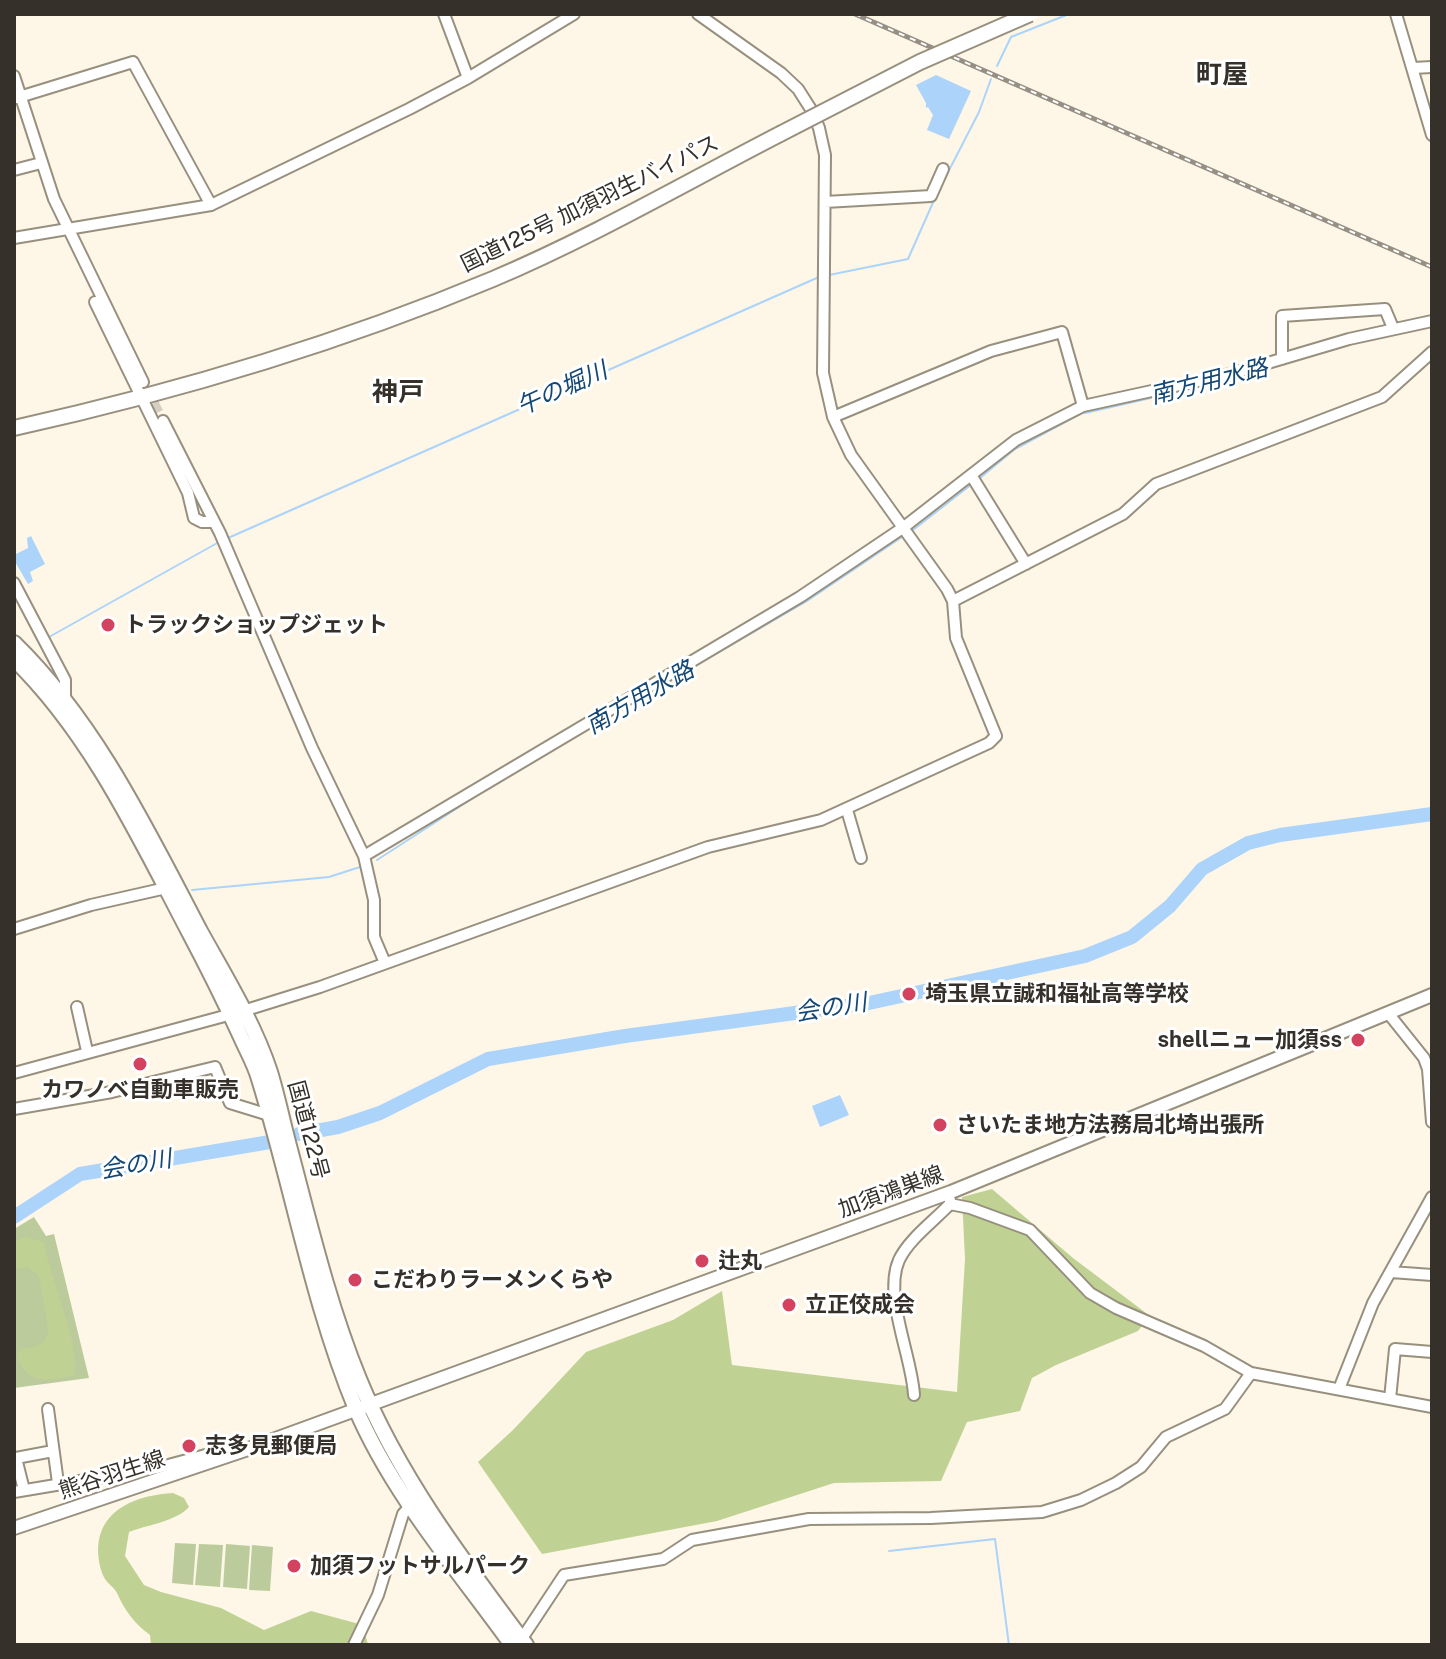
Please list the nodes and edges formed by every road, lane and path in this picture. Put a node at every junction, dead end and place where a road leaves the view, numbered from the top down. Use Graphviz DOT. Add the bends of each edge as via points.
graph roads {
  1 [pos="444,14"];
  2 [pos="574,14"];
  3 [pos="698,14"];
  4 [pos="1030,14"];
  5 [pos="1396,14"];
  6 [pos="1432,67"];
  7 [pos="1413,68"];
  8 [pos="14,76"];
  9 [pos="468,78"];
  10 [pos="17,98"];
  11 [pos="1432,135"];
  12 [pos="41,163"];
  13 [pos="943,169"];
  14 [pos="14,170"];
  15 [pos="825,202"];
  16 [pos="211,205"];
  17 [pos="68,229"];
  18 [pos="14,238"];
  19 [pos="1432,321"];
  20 [pos="1393,328"];
  21 [pos="1432,352"];
  22 [pos="1282,359"];
  23 [pos="142,389"];
  24 [pos="1083,406"];
  25 [pos="833,417"];
  26 [pos="163,421"];
  27 [pos="14,428"];
  28 [pos="971,475"];
  29 [pos="213,522"];
  30 [pos="904,527"];
  31 [pos="1026,564"];
  32 [pos="14,583"];
  33 [pos="953,601"];
  34 [pos="14,643"];
  35 [pos="14,659"];
  36 [pos="62,705"];
  37 [pos="847,810"];
  38 [pos="364,856"];
  39 [pos="861,858"];
  40 [pos="166,888"];
  41 [pos="14,929"];
  42 [pos="385,963"];
  43 [pos="1432,995"];
  44 [pos="77,1007"];
  45 [pos="237,1013"];
  46 [pos="1388,1013"];
  47 [pos="87,1051"];
  48 [pos="14,1073"];
  49 [pos="14,1109"];
  50 [pos="269,1115"];
  51 [pos="1432,1122"];
  52 [pos="1432,1197"];
  53 [pos="951,1198"];
  54 [pos="1391,1272"];
  55 [pos="1432,1275"];
  56 [pos="1432,1352"];
  57 [pos="1251,1373"];
  58 [pos="1339,1389"];
  59 [pos="914,1395"];
  60 [pos="1390,1399"];
  61 [pos="363,1407"];
  62 [pos="1432,1407"];
  63 [pos="48,1409"];
  64 [pos="251,1448"];
  65 [pos="53,1451"];
  66 [pos="58,1483"];
  67 [pos="19,1491"];
  68 [pos="411,1505"];
  69 [pos="14,1528"];
  70 [pos="519,1644"];
  71 [pos="354,1645"];
  1 -- 9 [label="street"];
  2 -- 9 [label="street"];
  3 -- 15 [label="street" via="781,73 806,100 823,143"];
  4 -- 23 [label="highway, 国道125号 加須羽生バイパス, bridge" via="920,62 494,278 332,339"];
  5 -- 7 [label="street"];
  6 -- 7 [label="street"];
  7 -- 11 [label="street"];
  8 -- 10 [label="street"];
  9 -- 16 [label="street"];
  10 -- 12 [label="street"];
  10 -- 16 [label="street" via="133,62"];
  12 -- 14 [label="street"];
  12 -- 17 [label="street"];
  13 -- 15 [label="street" via="931,196"];
  15 -- 25 [label="street" via="823,373"];
  16 -- 17 [label="street"];
  17 -- 18 [label="street"];
  17 -- 23 [label="street" via="87,270 85,282"];
  19 -- 20 [label="street"];
  20 -- 22 [label="street"];
  20 -- 22 [label="street" via="1385,309 1282,316"];
  21 -- 31 [label="street" via="1382,397 1156,484 1123,514"];
  22 -- 24 [label="street"];
  23 -- 27 [label="highway, 国道125号 加須羽生バイパス"];
  23 -- 29 [label="street" via="194,518"];
  24 -- 25 [label="street" via="1062,332 991,351"];
  24 -- 28 [label="street" via="1016,440"];
  25 -- 30 [label="street" via="851,455"];
  26 -- 29 [label="street"];
  28 -- 30 [label="street"];
  28 -- 31 [label="street"];
  29 -- 38 [label="street"];
  30 -- 33 [label="street"];
  30 -- 38 [label="street" via="800,597"];
  31 -- 33 [label="street"];
  32 -- 36 [label="street" via="65,680"];
  33 -- 37 [label="street" via="956,638 996,736"];
  34 -- 36 [label="highway, 国道122号" via="40,669"];
  35 -- 36 [label="highway, 国道122号"];
  36 -- 40 [label="highway, 国道122号"];
  36 -- 45 [label="highway, 国道122号" via="93,739 152,839"];
  37 -- 39 [label="street"];
  37 -- 42 [label="street" via="708,847"];
  38 -- 42 [label="street" via="374,900 374,937"];
  40 -- 41 [label="street"];
  40 -- 45 [label="highway, 国道122号"];
  42 -- 45 [label="street"];
  43 -- 46 [label="main road, 加須鴻巣線"];
  44 -- 47 [label="street"];
  45 -- 47 [label="street"];
  45 -- 50 [label="highway, 国道122号"];
  45 -- 61 [label="highway, 国道122号" via="270,1071"];
  46 -- 51 [label="street" via="1424,1058"];
  46 -- 53 [label="main road, 加須鴻巣線"];
  47 -- 48 [label="street"];
  49 -- 50 [label="street" via="215,1067 230,1103"];
  50 -- 61 [label="highway, 国道122号" via="326,1322"];
  52 -- 54 [label="street"];
  53 -- 57 [label="street" via="1030,1230 1090,1293"];
  53 -- 59 [label="street" via="899,1260 898,1315"];
  53 -- 61 [label="main road, 加須鴻巣線"];
  54 -- 55 [label="street"];
  54 -- 58 [label="street"];
  56 -- 60 [label="street" via="1395,1349"];
  57 -- 58 [label="street"];
  57 -- 70 [label="street" via="1225,1409 1166,1437 1141,1467 1081,1500 1042,1512 992,1516 809,1519 692,1540 663,1559 564,1575"];
  58 -- 60 [label="street"];
  60 -- 62 [label="street"];
  61 -- 64 [label="main road, 熊谷羽生線"];
  61 -- 68 [label="highway, 国道122号" via="379,1454"];
  61 -- 70 [label="highway, 国道122号"];
  63 -- 65 [label="street"];
  64 -- 66 [label="street"];
  64 -- 69 [label="main road, 熊谷羽生線"];
  65 -- 66 [label="street"];
  65 -- 67 [label="street" via="16,1458"];
  66 -- 67 [label="street"];
  68 -- 70 [label="highway, 国道122号"];
  68 -- 71 [label="street" via="403,1514 382,1585"];
}
